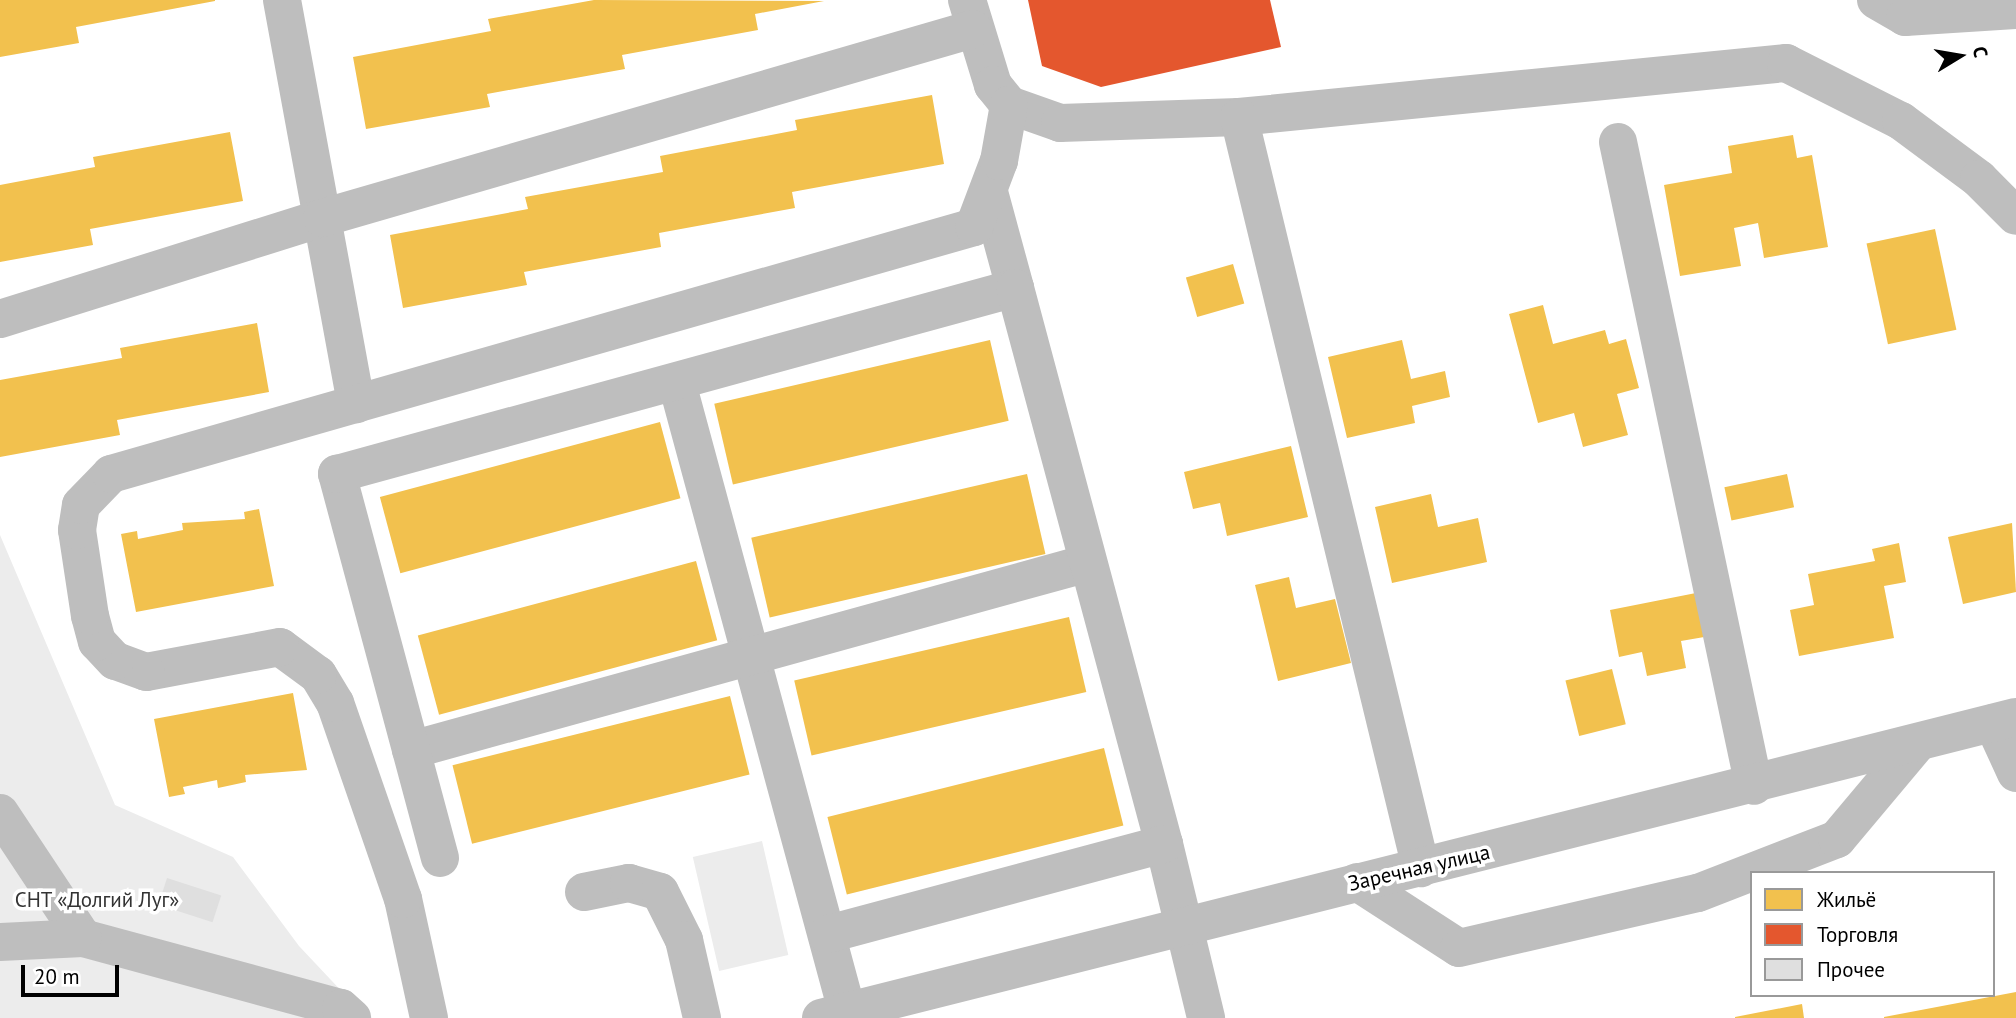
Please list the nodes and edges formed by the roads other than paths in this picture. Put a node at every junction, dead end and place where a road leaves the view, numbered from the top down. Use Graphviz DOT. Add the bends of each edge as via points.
graph roads {
  1 [pos="282,0"];
  2 [pos="1876,0"];
  3 [pos="2016,10"];
  4 [pos="970,15"];
  5 [pos="1009,105"];
  6 [pos="1238,117"];
  7 [pos="1618,142"];
  8 [pos="989,192"];
  9 [pos="2016,216"];
  10 [pos="322,218"];
  11 [pos="1015,288"];
  12 [pos="0,319"];
  13 [pos="677,383"];
  14 [pos="356,404"];
  15 [pos="1088,563"];
  16 [pos="751,655"];
  17 [pos="2004,720"];
  18 [pos="1916,745"];
  19 [pos="411,751"];
  20 [pos="2016,773"];
  21 [pos="1754,786"];
  22 [pos="0,813"];
  23 [pos="1164,844"];
  24 [pos="440,858"];
  25 [pos="1421,868"];
  26 [pos="1755,871"];
  27 [pos="1750,873"];
  28 [pos="1357,882"];
  29 [pos="584,892"];
  30 [pos="1185,924"];
  31 [pos="827,934"];
  32 [pos="83,938"];
  33 [pos="0,942"];
  34 [pos="834,1015"];
  35 [pos="352,1018"];
  36 [pos="429,1018"];
  37 [pos="702,1018"];
  38 [pos="1206,1018"];
  1 -- 10 [label="street"];
  2 -- 3 [label="street" via="1905,17"];
  4 -- 5 [label="street" via="993,85"];
  4 -- 10 [label="street"];
  5 -- 6 [label="street" via="1060,123"];
  5 -- 8 [label="street"];
  6 -- 9 [label="street" via="1786,63 1901,121 1979,179"];
  6 -- 25 [label="street"];
  7 -- 21 [label="street"];
  8 -- 11 [label="street"];
  8 -- 14 [label="street" via="974,227"];
  10 -- 12 [label="street"];
  10 -- 14 [label="street"];
  11 -- 13 [label="street"];
  11 -- 15 [label="street"];
  13 -- 16 [label="street"];
  13 -- 19 [label="street" via="337,474"];
  14 -- 36 [label="street" via="111,474 81,505 77,530 97,642 115,661 146,672 280,647 318,675 335,703 403,900"];
  15 -- 16 [label="street"];
  15 -- 23 [label="street"];
  16 -- 19 [label="street"];
  16 -- 31 [label="street"];
  17 -- 18 [label="street, Заречная улица"];
  17 -- 20 [label="street"];
  18 -- 21 [label="street, Заречная улица"];
  18 -- 26 [label="street" via="1837,839"];
  19 -- 24 [label="street"];
  21 -- 25 [label="street, Заречная улица"];
  22 -- 32 [label="street"];
  23 -- 30 [label="street"];
  23 -- 31 [label="street"];
  25 -- 28 [label="street, Заречная улица"];
  27 -- 28 [label="street" via="1698,893 1459,948"];
  28 -- 30 [label="street, Заречная улица"];
  29 -- 37 [label="street" via="629,883 660,892 684,940"];
  30 -- 34 [label="street, Заречная улица"];
  30 -- 38 [label="street"];
  31 -- 34 [label="street"];
  32 -- 33 [label="street"];
  32 -- 35 [label="street" via="341,1008"];
}
